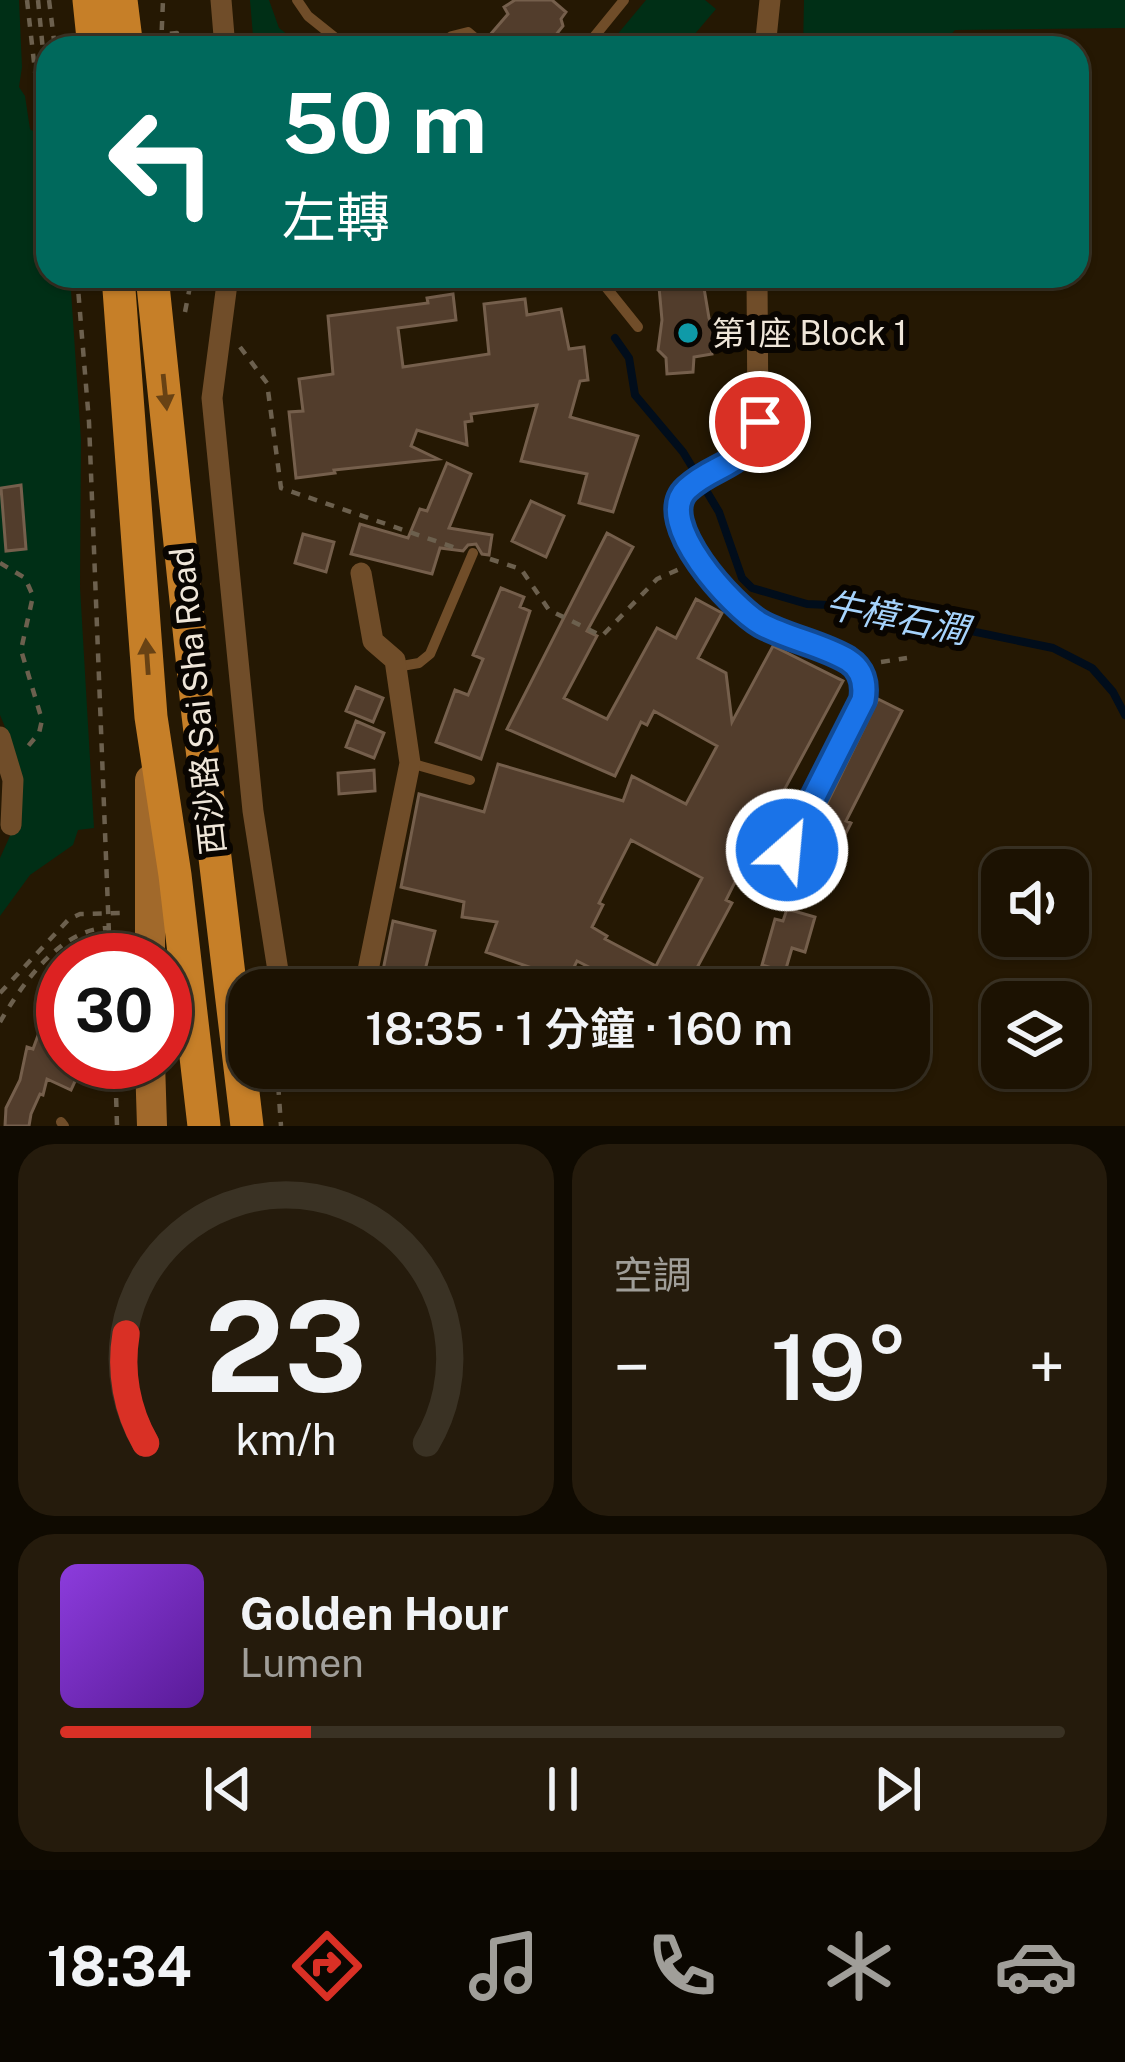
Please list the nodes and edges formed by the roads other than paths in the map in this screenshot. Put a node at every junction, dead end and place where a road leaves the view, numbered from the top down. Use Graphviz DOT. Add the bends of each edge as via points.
graph roads {
  1 [pos="89,0"];
  2 [pos="121,0"];
  3 [pos="221,0"];
  4 [pos="297,0"];
  5 [pos="624,0"];
  6 [pos="770,0"];
  7 [pos="93,36"];
  8 [pos="126,36"];
  9 [pos="224,36"];
  10 [pos="333,36"];
  11 [pos="595,36"];
  12 [pos="766,36"];
  13 [pos="119,288"];
  14 [pos="153,288"];
  15 [pos="226,288"];
  16 [pos="757,288"];
  17 [pos="608,289"];
  18 [pos="638,327"];
  19 [pos="473,554"];
  20 [pos="361,573"];
  21 [pos="396,667"];
  22 [pos="151,716"];
  23 [pos="4,748"];
  24 [pos="410,763"];
  25 [pos="470,780"];
  26 [pos="11,825"];
  27 [pos="787,850"];
  28 [pos="150,933"];
  29 [pos="278,969"];
  30 [pos="368,969"];
  31 [pos="151,1089"];
  32 [pos="152,1126"];
  33 [pos="204,1126"];
  34 [pos="247,1126"];
  1 -- 7 [label="main road"];
  2 -- 8 [label="main road"];
  3 -- 9 [label="street"];
  4 -- 10 [label="lane"];
  5 -- 11 [label="lane"];
  6 -- 12 [label="street"];
  22 -- 13 [label="main road, 西沙路 Sai Sha Road, one-way"];
  14 -- 34 [label="main road, 西沙路 Sai Sha Road, one-way"];
  15 -- 29 [label="street" via="212,398 253,811"];
  16 -- 27 [label="street" via="760,422 748,450 682,495 679,523 721,589 759,623 858,666 866,688"];
  17 -- 18 [label="lane"];
  19 -- 21 [label="lane" via="430,654"];
  20 -- 21 [label="street" via="373,641"];
  21 -- 24 [label="street"];
  22 -- 28 [label="main road, 西沙路 Sai Sha Road"];
  22 -- 33 [label="main road"];
  23 -- 26 [label="street"];
  24 -- 25 [label="lane"];
  24 -- 30 [label="street"];
  31 -- 32 [label="main road"];
}
